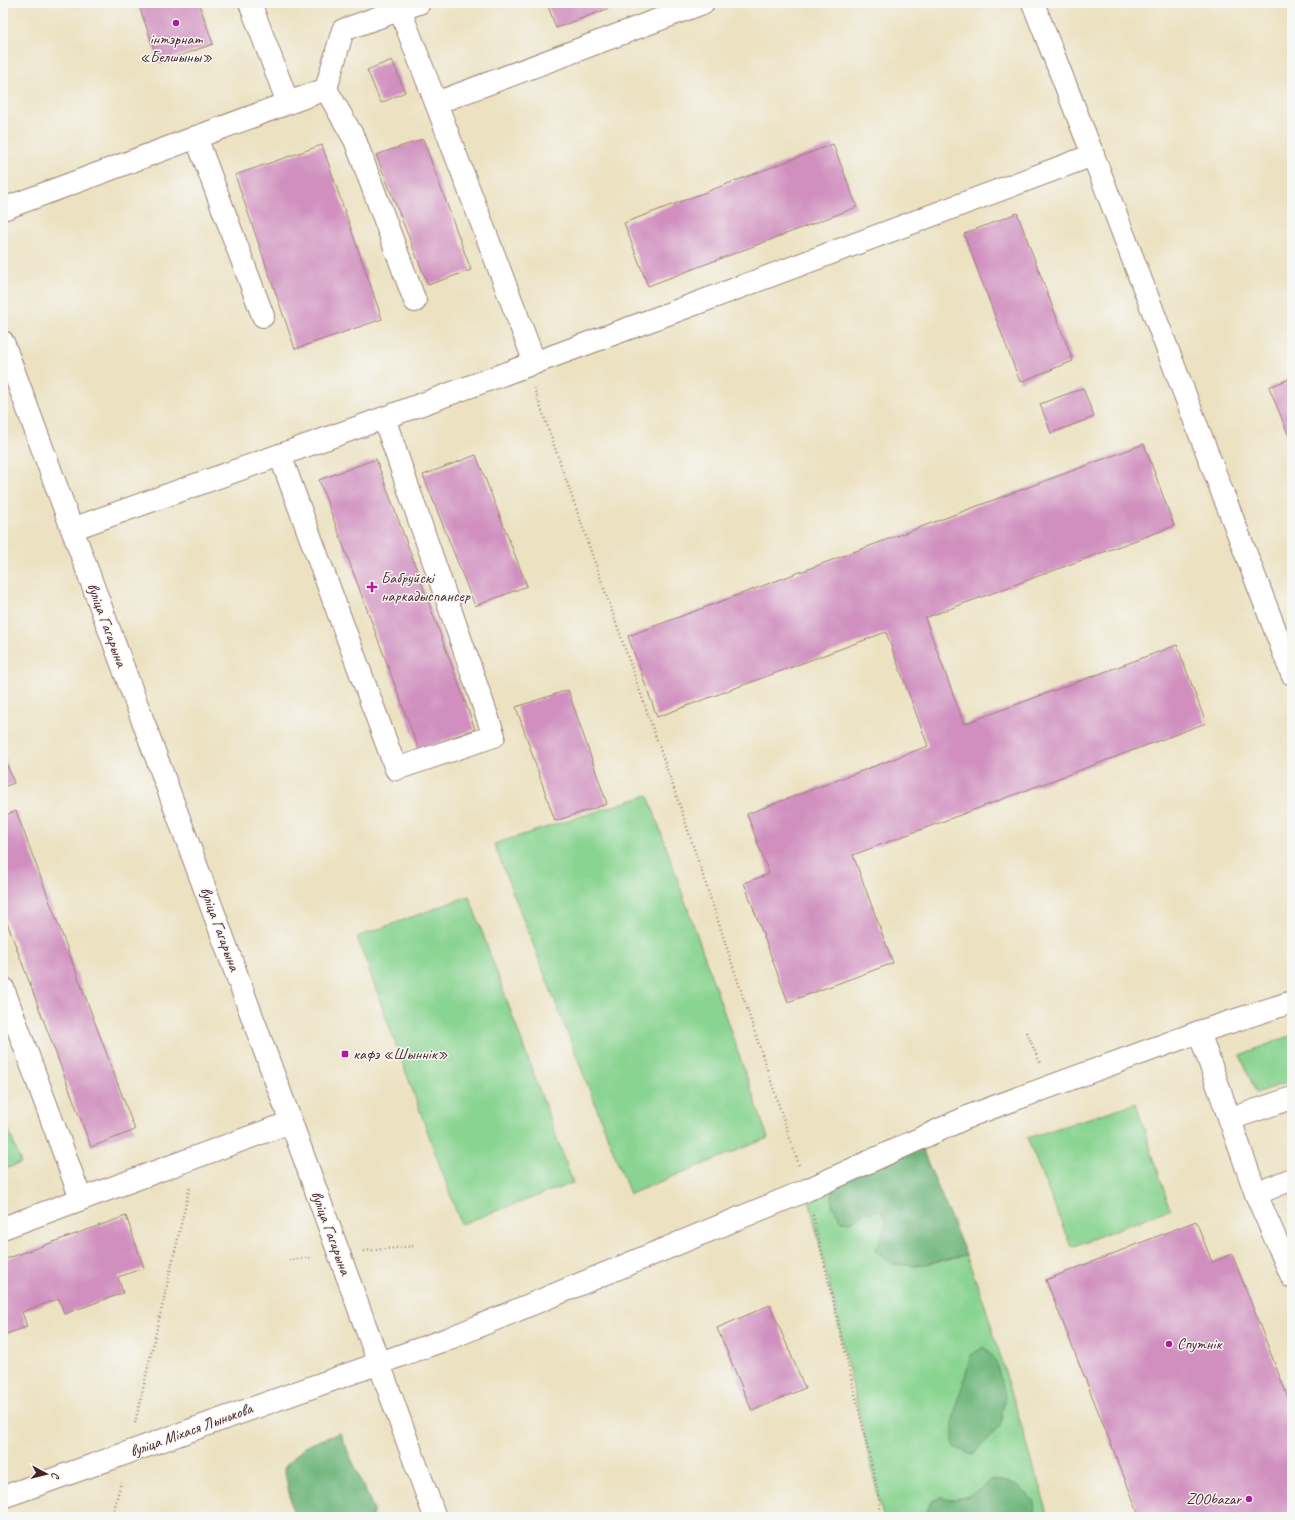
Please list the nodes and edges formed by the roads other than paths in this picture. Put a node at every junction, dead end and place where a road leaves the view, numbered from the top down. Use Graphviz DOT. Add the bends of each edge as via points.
graph roads {
  1 [pos="250,3"];
  2 [pos="703,3"];
  3 [pos="1033,3"];
  4 [pos="410,6"];
  5 [pos="326,89"];
  6 [pos="288,103"];
  7 [pos="436,103"];
  8 [pos="196,137"];
  9 [pos="1093,155"];
  10 [pos="3,209"];
  11 [pos="415,301"];
  12 [pos="263,316"];
  13 [pos="3,342"];
  14 [pos="530,364"];
  15 [pos="384,418"];
  16 [pos="280,455"];
  17 [pos="72,529"];
  18 [pos="1292,674"];
  19 [pos="3,988"];
  20 [pos="1292,1002"];
  21 [pos="1199,1032"];
  22 [pos="1292,1098"];
  23 [pos="1230,1119"];
  24 [pos="291,1122"];
  25 [pos="1292,1179"];
  26 [pos="1256,1194"];
  27 [pos="81,1199"];
  28 [pos="3,1228"];
  29 [pos="1286,1245"];
  30 [pos="1292,1277"];
  31 [pos="378,1364"];
  32 [pos="3,1496"];
  33 [pos="435,1517"];
  1 -- 6 [label="street"];
  2 -- 7 [label="street"];
  3 -- 9 [label="street"];
  4 -- 5 [label="street" via="343,30"];
  4 -- 7 [label="street"];
  5 -- 6 [label="street"];
  5 -- 11 [label="street" via="355,140"];
  6 -- 8 [label="street"];
  7 -- 14 [label="street"];
  8 -- 10 [label="street"];
  8 -- 12 [label="street"];
  9 -- 14 [label="street"];
  9 -- 18 [label="street"];
  13 -- 17 [label="street, вуліца Гагарына"];
  14 -- 15 [label="street"];
  15 -- 16 [label="street"];
  15 -- 16 [label="street" via="494,736 396,769"];
  16 -- 17 [label="street"];
  17 -- 24 [label="street, вуліца Гагарына"];
  19 -- 27 [label="street"];
  20 -- 21 [label="street, вуліца Міхася Лынькова"];
  21 -- 23 [label="street"];
  21 -- 31 [label="street, вуліца Міхася Лынькова" via="972,1115 807,1190 450,1338"];
  22 -- 23 [label="street"];
  23 -- 26 [label="street"];
  24 -- 27 [label="street"];
  24 -- 31 [label="street, вуліца Гагарына"];
  25 -- 26 [label="street"];
  26 -- 29 [label="street"];
  27 -- 28 [label="street"];
  29 -- 30 [label="street"];
  31 -- 32 [label="street, вуліца Міхася Лынькова"];
  31 -- 33 [label="street, вуліца Гагарына"];
}
